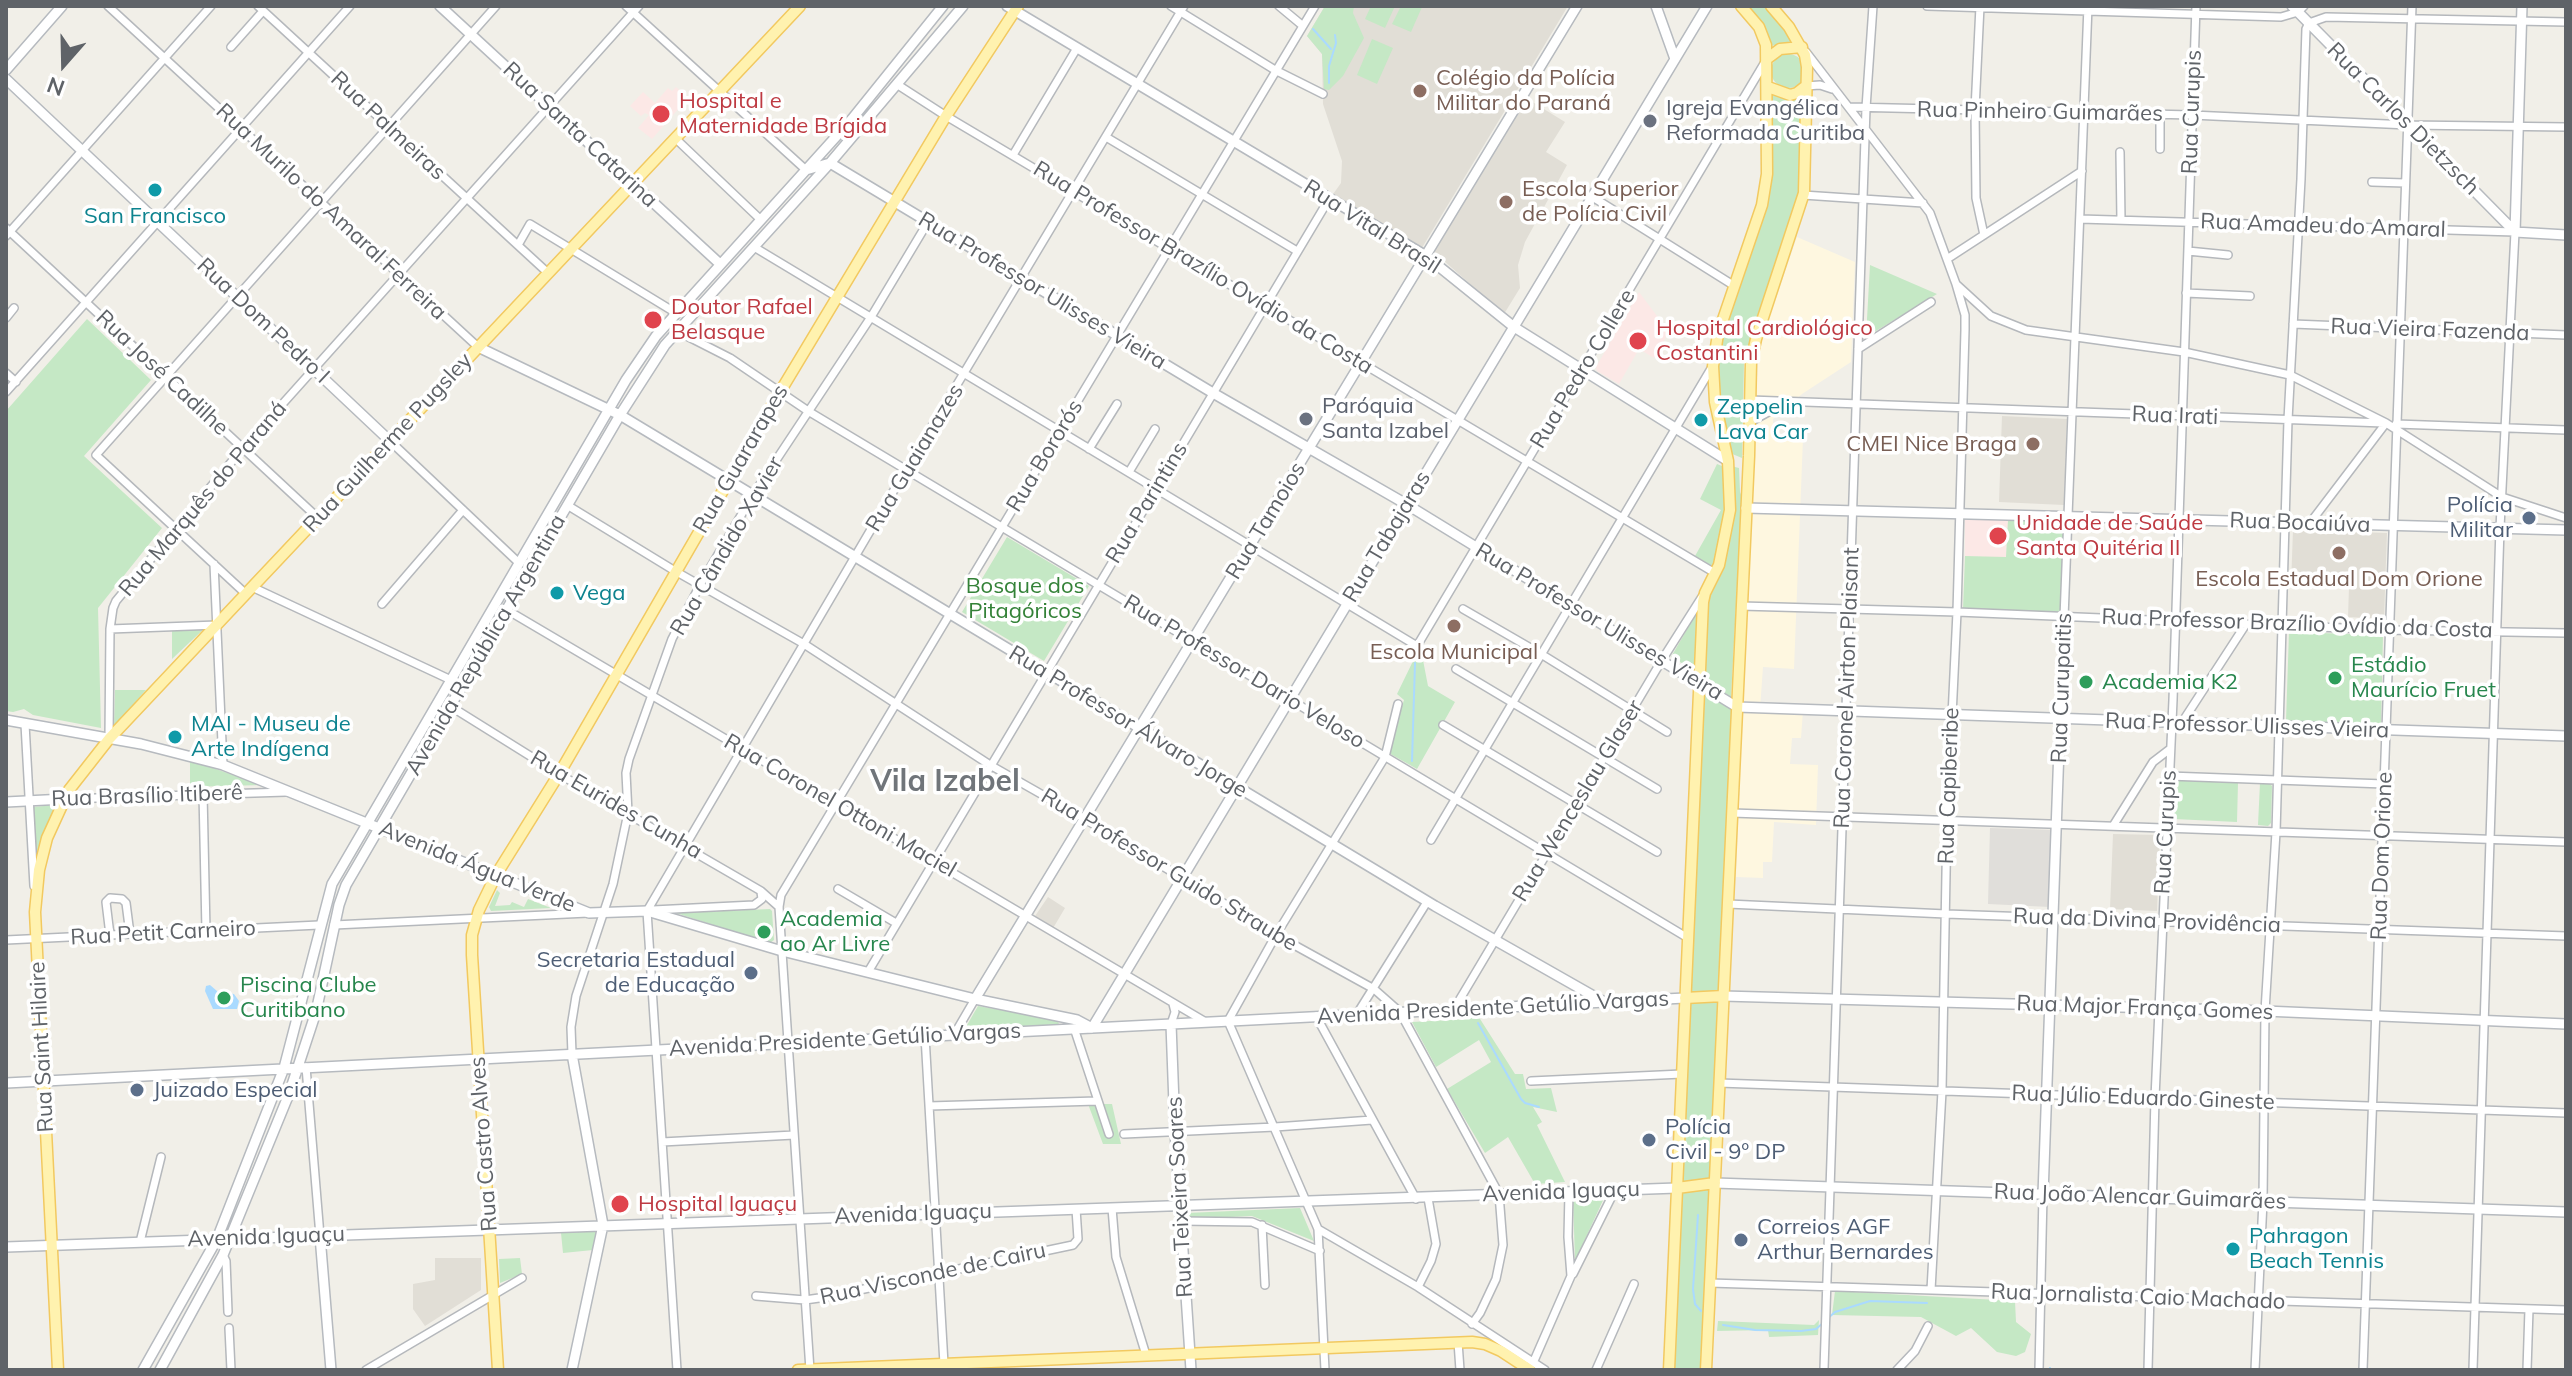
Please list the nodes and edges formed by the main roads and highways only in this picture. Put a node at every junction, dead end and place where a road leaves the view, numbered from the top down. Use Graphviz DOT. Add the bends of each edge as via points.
graph roads {
  1 [pos="800,6"];
  2 [pos="1741,6"];
  3 [pos="1771,6"];
  4 [pos="1013,8"];
  5 [pos="1802,47"];
  6 [pos="1768,58"];
  7 [pos="1806,86"];
  8 [pos="1768,87"];
  9 [pos="1727,456"];
  10 [pos="1749,456"];
  11 [pos="1747,473"];
  12 [pos="35,912"];
  13 [pos="476,918"];
  14 [pos="1723,996"];
  15 [pos="1685,998"];
  16 [pos="1715,1183"];
  17 [pos="1677,1188"];
  18 [pos="1501,1351"];
  19 [pos="1522,1356"];
  20 [pos="1077,1364"];
  21 [pos="1532,1366"];
  22 [pos="58,1370"];
  23 [pos="498,1370"];
  24 [pos="798,1370"];
  25 [pos="810,1370"];
  26 [pos="1669,1370"];
  27 [pos="1706,1370"];
  1 -- 12 [label="main road, Rua Guilherme Pugsley" via="80,773 43,854"];
  2 -- 6 [label="main road" via="1763,34"];
  3 -- 5 [label="main road"];
  4 -- 13 [label="main road, Rua Guararapes" via="728,479 496,875"];
  5 -- 6 [label="main road" via="1780,49"];
  5 -- 7 [label="main road"];
  6 -- 8 [label="main road"];
  7 -- 8 [label="main road" via="1790,95"];
  7 -- 10 [label="main road" via="1803,195 1751,362"];
  8 -- 9 [label="main road" via="1763,200 1718,334 1713,366"];
  9 -- 10 [label="main road"];
  9 -- 11 [label="main road"];
  9 -- 15 [label="main road" via="1727,534 1705,593"];
  10 -- 11 [label="main road"];
  11 -- 14 [label="main road"];
  12 -- 22 [label="main road, Rua Saint Hilaire"];
  13 -- 23 [label="main road, Rua Castro Alves" via="472,945"];
  14 -- 15 [label="main road"];
  14 -- 16 [label="main road"];
  15 -- 17 [label="main road"];
  16 -- 17 [label="main road"];
  16 -- 27 [label="main road"];
  17 -- 26 [label="main road"];
  18 -- 19 [label="main road"];
  18 -- 20 [label="main road" via="1458,1342 1146,1355"];
  18 -- 21 [label="main road"];
  20 -- 25 [label="main road"];
  24 -- 25 [label="main road"];
}
